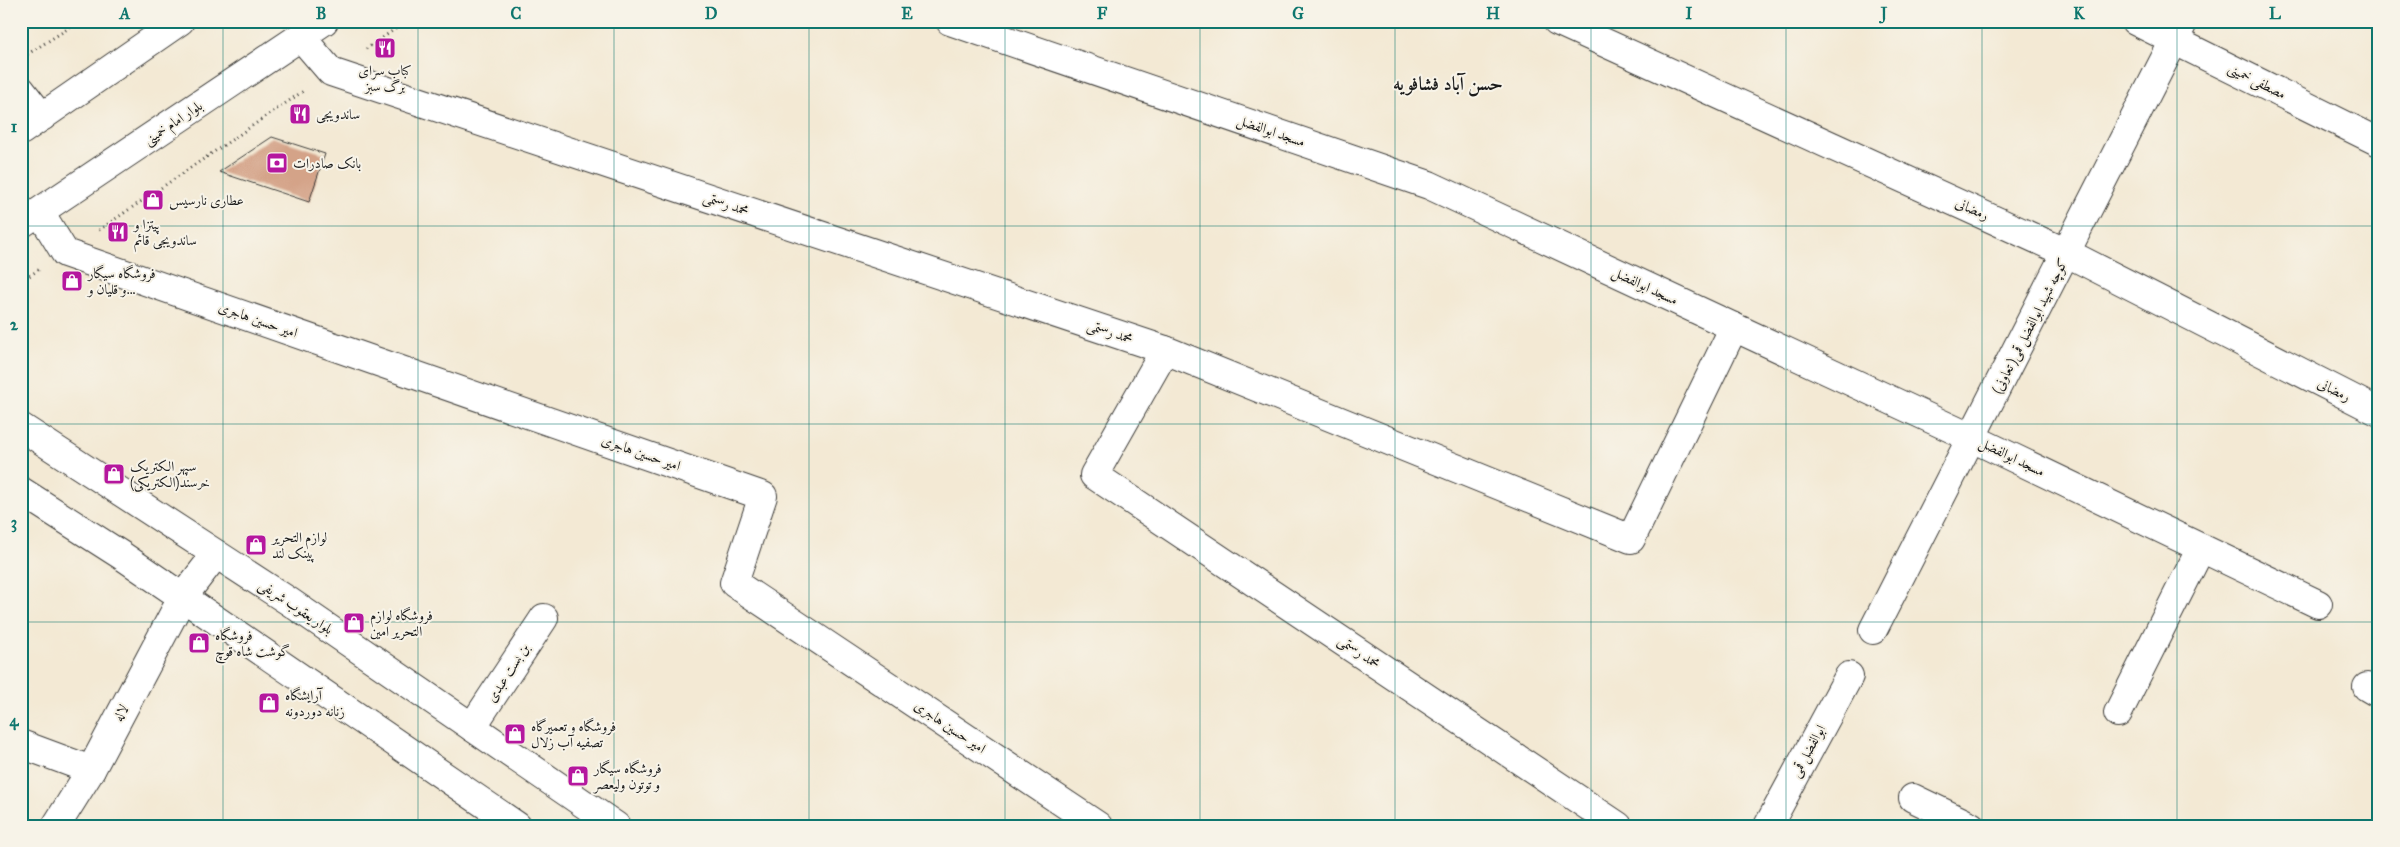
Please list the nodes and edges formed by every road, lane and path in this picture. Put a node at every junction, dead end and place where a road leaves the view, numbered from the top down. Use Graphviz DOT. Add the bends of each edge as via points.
graph roads {
  1 [pos="80,21"];
  2 [pos="180,21"];
  3 [pos="324,21"];
  4 [pos="407,21"];
  5 [pos="950,21"];
  6 [pos="1557,21"];
  7 [pos="2135,21"];
  8 [pos="2180,30"];
  9 [pos="301,37"];
  10 [pos="21,59"];
  11 [pos="331,72"];
  12 [pos="21,90"];
  13 [pos="32,124"];
  14 [pos="2379,142"];
  15 [pos="31,218"];
  16 [pos="65,253"];
  17 [pos="2067,253"];
  18 [pos="21,281"];
  19 [pos="1734,327"];
  20 [pos="1165,350"];
  21 [pos="2379,412"];
  22 [pos="21,427"];
  23 [pos="1972,438"];
  24 [pos="21,491"];
  25 [pos="2201,548"];
  26 [pos="216,554"];
  27 [pos="182,598"];
  28 [pos="2318,604"];
  29 [pos="544,618"];
  30 [pos="1873,630"];
  31 [pos="1849,676"];
  32 [pos="2118,713"];
  33 [pos="472,727"];
  34 [pos="21,744"];
  35 [pos="91,770"];
  36 [pos="1914,798"];
  37 [pos="56,826"];
  38 [pos="517,826"];
  39 [pos="616,826"];
  40 [pos="1098,826"];
  41 [pos="1618,826"];
  42 [pos="1768,826"];
  43 [pos="1971,826"];
  1 -- 10 [label="path"];
  2 -- 13 [label="main road"];
  3 -- 9 [label="main road, بلوار امام خمینی"];
  4 -- 11 [label="path"];
  5 -- 19 [label="main road, مسجد ابوالفضل" via="1429,185"];
  6 -- 17 [label="main road, رمضانی"];
  7 -- 8 [label="main road, مصطفی خمینی"];
  8 -- 14 [label="main road, مصطفی خمینی"];
  8 -- 17 [label="main road, کوچه شهید ابوالفضل قمی( تعاونی)"];
  9 -- 11 [label="main road"];
  9 -- 15 [label="main road, بلوار امام خمینی"];
  11 -- 16 [label="path"];
  11 -- 20 [label="main road, محمد رستمی"];
  12 -- 13 [label="main road"];
  15 -- 16 [label="main road"];
  16 -- 18 [label="path"];
  16 -- 40 [label="main road, امیر حسین هاجری" via="763,496 734,583"];
  17 -- 21 [label="main road, رمضانی"];
  17 -- 23 [label="main road, کوچه شهید ابوالفضل قمی( تعاونی)"];
  19 -- 20 [label="main road, محمد رستمی" via="1631,540"];
  19 -- 23 [label="main road, مسجد ابوالفضل"];
  20 -- 41 [label="main road, محمد رستمی" via="1094,475"];
  22 -- 26 [label="main road, بلوار یعقوب شریفی"];
  23 -- 25 [label="main road, مسجد ابوالفضل"];
  23 -- 30 [label="main road, کوچه شهید ابوالفضل قمی( تعاونی)"];
  24 -- 27 [label="main road"];
  25 -- 28 [label="main road, مسجد ابوالفضل"];
  25 -- 32 [label="main road"];
  26 -- 27 [label="main road, لاله"];
  26 -- 33 [label="main road, بلوار یعقوب شریفی"];
  27 -- 35 [label="main road, لاله"];
  27 -- 38 [label="main road"];
  29 -- 33 [label="main road, بن بست عبدی"];
  31 -- 42 [label="main road, ابوالفضل قمی"];
  33 -- 39 [label="main road, بلوار یعقوب شریفی"];
  34 -- 35 [label="main road"];
  35 -- 37 [label="main road, لاله"];
  36 -- 43 [label="main road"];
}
